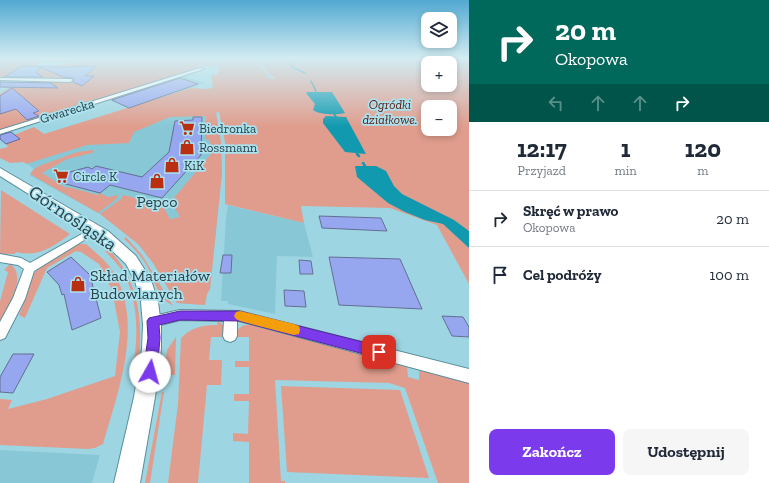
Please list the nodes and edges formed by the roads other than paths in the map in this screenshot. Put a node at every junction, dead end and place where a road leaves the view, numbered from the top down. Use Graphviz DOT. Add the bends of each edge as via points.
graph roads {
  1 [pos="162,82"];
  2 [pos="0,132"];
  3 [pos="0,171"];
  4 [pos="96,229"];
  5 [pos="0,258"];
  6 [pos="30,268"];
  7 [pos="231,316"];
  8 [pos="153,321"];
  9 [pos="0,334"];
  10 [pos="230,336"];
  11 [pos="469,376"];
  12 [pos="128,483"];
  1 -- 2 [label="street, Gwarecka"];
  3 -- 4 [label="street, Górnośląska"];
  4 -- 6 [label="street"];
  4 -- 8 [label="street, Górnośląska" via="128,255 147,293"];
  5 -- 6 [label="street" via="16,261"];
  6 -- 9 [label="street" via="19,299"];
  7 -- 8 [label="street" via="180,316"];
  7 -- 10 [label="street"];
  7 -- 11 [label="street" via="250,318"];
  8 -- 12 [label="street, Górnośląska" via="154,338 149,380"];
}
